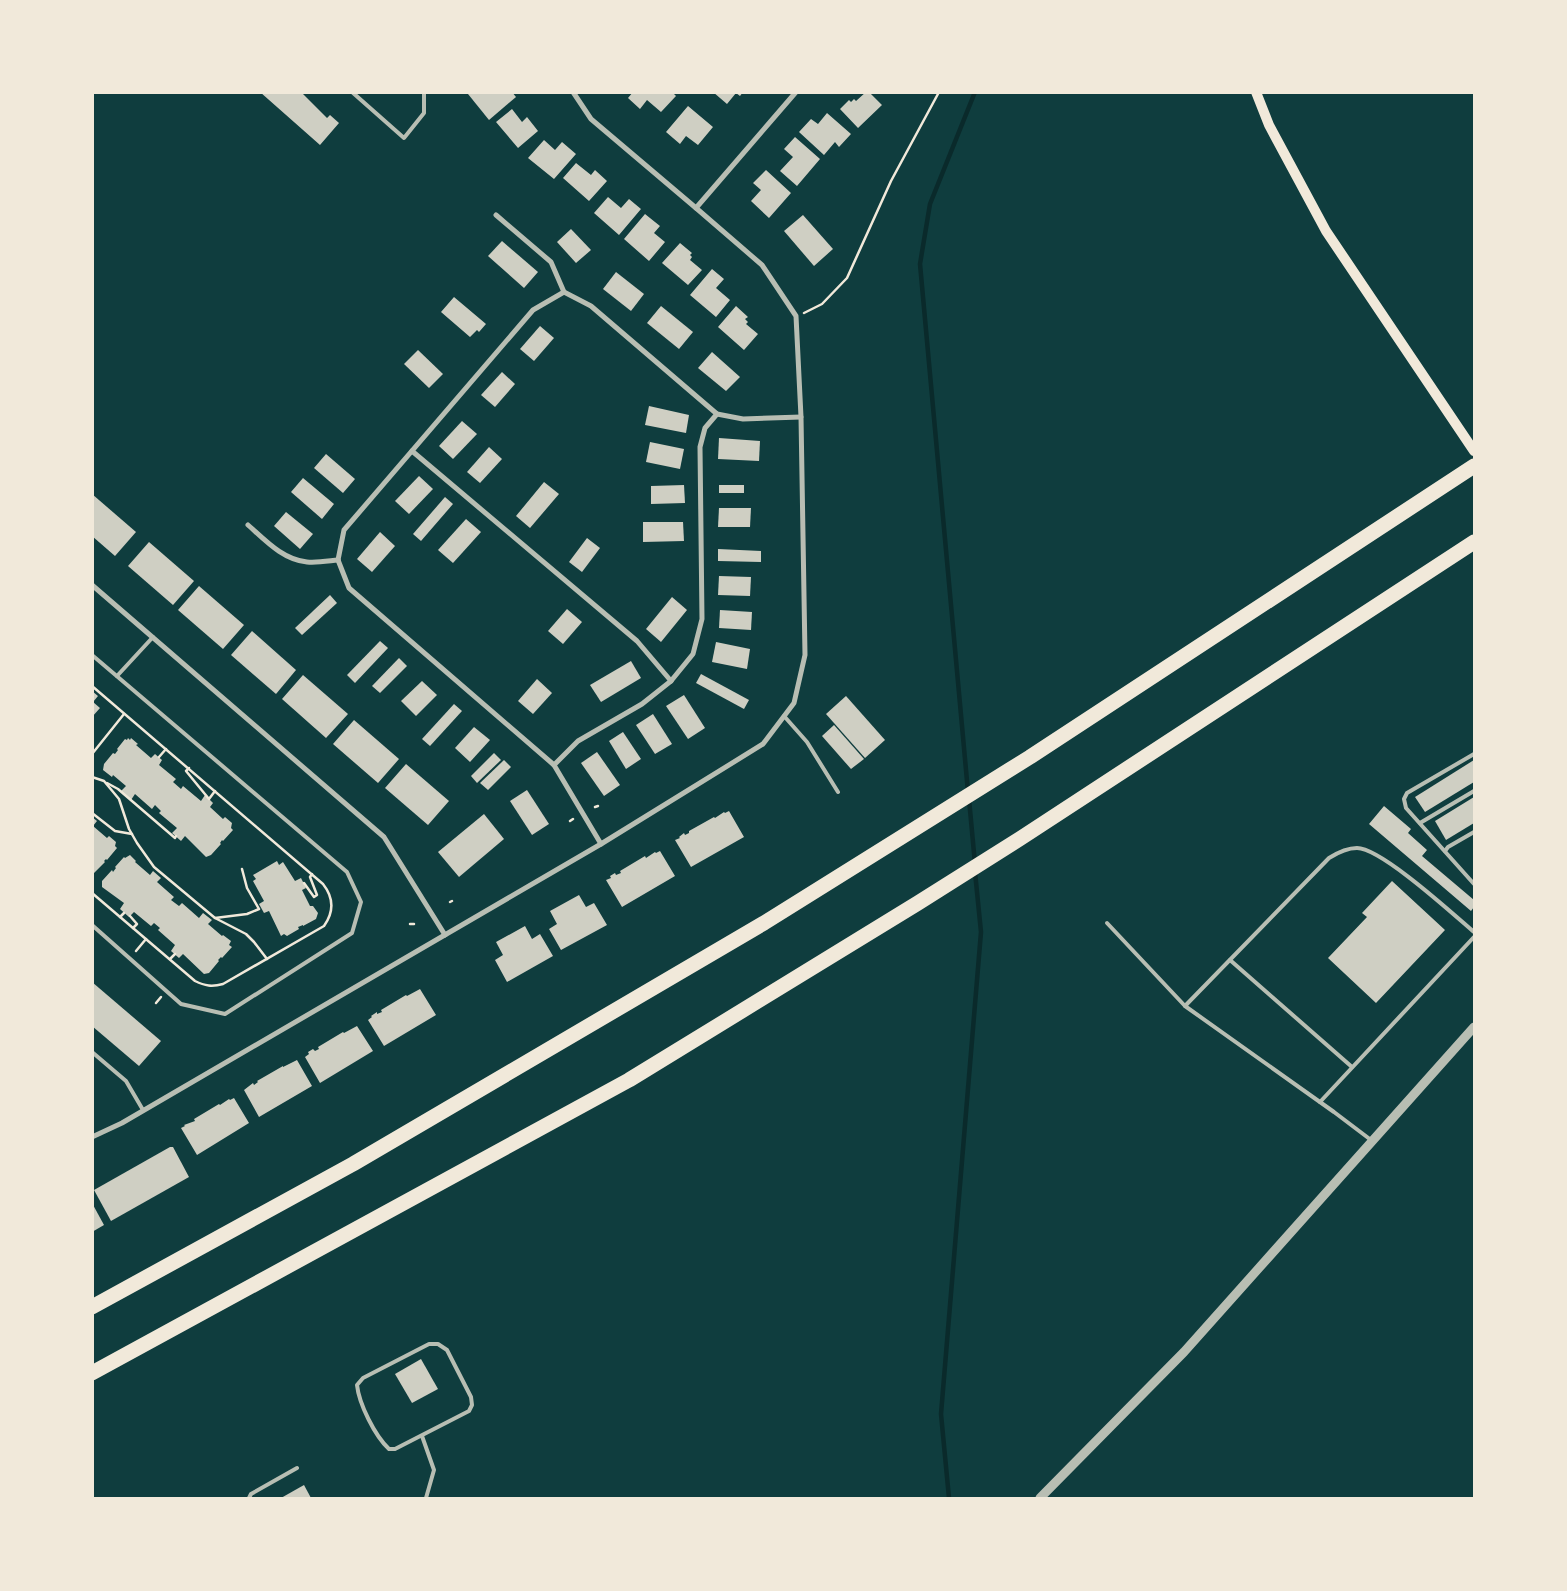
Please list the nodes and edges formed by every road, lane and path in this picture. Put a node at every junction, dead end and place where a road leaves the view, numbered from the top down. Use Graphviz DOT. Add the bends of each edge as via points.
graph roads {
  1 [pos="352,92"];
  2 [pos="424,92"];
  3 [pos="573,92"];
  4 [pos="796,92"];
  5 [pos="939,92"];
  6 [pos="1256,92"];
  7 [pos="696,208"];
  8 [pos="496,215"];
  9 [pos="564,292"];
  10 [pos="796,316"];
  11 [pos="717,414"];
  12 [pos="801,417"];
  13 [pos="1474,451"];
  14 [pos="412,452"];
  15 [pos="1474,466"];
  16 [pos="248,526"];
  17 [pos="1474,542"];
  18 [pos="338,560"];
  19 [pos="92,585"];
  20 [pos="153,637"];
  21 [pos="92,655"];
  22 [pos="117,676"];
  23 [pos="671,681"];
  24 [pos="92,686"];
  25 [pos="98,691"];
  26 [pos="95,694"];
  27 [pos="125,713"];
  28 [pos="784,716"];
  29 [pos="166,749"];
  30 [pos="92,754"];
  31 [pos="1474,754"];
  32 [pos="159,757"];
  33 [pos="554,765"];
  34 [pos="189,768"];
  35 [pos="92,777"];
  36 [pos="104,781"];
  37 [pos="215,791"];
  38 [pos="1474,791"];
  39 [pos="838,792"];
  40 [pos="93,816"];
  41 [pos="1420,823"];
  42 [pos="1474,832"];
  43 [pos="132,834"];
  44 [pos="176,836"];
  45 [pos="601,844"];
  46 [pos="1445,851"];
  47 [pos="242,869"];
  48 [pos="311,876"];
  49 [pos="1474,884"];
  50 [pos="92,893"];
  51 [pos="124,913"];
  52 [pos="130,916"];
  53 [pos="120,917"];
  54 [pos="215,918"];
  55 [pos="1107,923"];
  56 [pos="92,925"];
  57 [pos="133,928"];
  58 [pos="1474,932"];
  59 [pos="445,935"];
  60 [pos="1474,937"];
  61 [pos="175,954"];
  62 [pos="170,959"];
  63 [pos="267,959"];
  64 [pos="1230,960"];
  65 [pos="1185,1006"];
  66 [pos="1474,1027"];
  67 [pos="92,1052"];
  68 [pos="1352,1068"];
  69 [pos="1320,1102"];
  70 [pos="143,1110"];
  71 [pos="92,1137"];
  72 [pos="1373,1142"];
  73 [pos="92,1307"];
  74 [pos="92,1374"];
  75 [pos="422,1436"];
  76 [pos="297,1468"];
  77 [pos="249,1498"];
  78 [pos="426,1498"];
  79 [pos="1040,1498"];
  1 -- 2 [label="lane" via="404,138 424,113"];
  3 -- 7 [label="street" via="591,119"];
  4 -- 7 [label="street"];
  5 -- 10 [label="path" via="891,181 847,278 822,304"];
  6 -- 13 [label="main road" via="1269,125 1326,231"];
  7 -- 10 [label="street" via="762,266"];
  8 -- 9 [label="street" via="551,262"];
  9 -- 11 [label="street" via="591,306"];
  9 -- 14 [label="street" via="533,310"];
  10 -- 12 [label="street"];
  11 -- 12 [label="street" via="743,419"];
  11 -- 23 [label="street" via="705,428 700,447 702,619 693,654"];
  12 -- 28 [label="street" via="805,654 794,703"];
  14 -- 18 [label="street" via="344,530"];
  14 -- 23 [label="street" via="637,642"];
  15 -- 73 [label="highway" via="1030,757 764,923 353,1164"];
  16 -- 18 [label="street" via="288,558 306,562"];
  17 -- 74 [label="highway" via="918,903 629,1080"];
  18 -- 33 [label="street" via="349,588"];
  19 -- 20 [label="street"];
  20 -- 22 [label="lane"];
  20 -- 59 [label="street" via="384,837"];
  21 -- 22 [label="lane"];
  22 -- 56 [label="lane" via="347,872 361,902 352,933 225,1014 181,1004"];
  23 -- 33 [label="street" via="642,704 578,741"];
  24 -- 25 [label="path"];
  25 -- 26 [label="path"];
  25 -- 27 [label="path"];
  27 -- 29 [label="path"];
  27 -- 30 [label="path"];
  28 -- 39 [label="lane" via="807,742"];
  28 -- 45 [label="street" via="763,744"];
  29 -- 32 [label="path"];
  29 -- 34 [label="path"];
  31 -- 41 [label="lane" via="1407,793 1404,799 1406,808"];
  33 -- 45 [label="street"];
  34 -- 37 [label="path"];
  34 -- 37 [label="path" via="186,772 209,799"];
  35 -- 36 [label="path"];
  36 -- 43 [label="path" via="119,799"];
  36 -- 44 [label="path"];
  37 -- 48 [label="path"];
  38 -- 41 [label="lane"];
  40 -- 43 [label="path" via="115,830"];
  41 -- 46 [label="lane"];
  42 -- 46 [label="lane"];
  43 -- 54 [label="path" via="158,873"];
  45 -- 59 [label="street"];
  46 -- 49 [label="lane"];
  47 -- 54 [label="path" via="247,888 260,908 247,914"];
  48 -- 48 [label="path" via="317,895 314,897 304,883"];
  48 -- 63 [label="path" via="329,891 332,900 329,919 324,926"];
  50 -- 53 [label="path"];
  51 -- 53 [label="path"];
  52 -- 57 [label="path" via="137,924"];
  53 -- 57 [label="path"];
  54 -- 63 [label="path" via="246,934"];
  55 -- 65 [label="lane"];
  57 -- 62 [label="path"];
  58 -- 64 [label="lane" via="1388,861 1358,848 1342,850 1328,858"];
  59 -- 70 [label="street"];
  60 -- 68 [label="lane"];
  61 -- 62 [label="path"];
  62 -- 63 [label="path" via="195,981 214,986"];
  64 -- 65 [label="lane"];
  64 -- 68 [label="lane"];
  65 -- 69 [label="lane"];
  66 -- 72 [label="street"];
  67 -- 70 [label="lane" via="126,1081"];
  68 -- 69 [label="lane"];
  69 -- 72 [label="lane"];
  70 -- 71 [label="street"];
  72 -- 79 [label="street" via="1184,1352"];
  75 -- 75 [label="lane" via="389,1449 362,1404 357,1385 362,1378 420,1348 438,1344 447,1350 472,1397 472,1405 469,1411"];
  75 -- 78 [label="lane" via="434,1470"];
  76 -- 77 [label="lane"];
}
